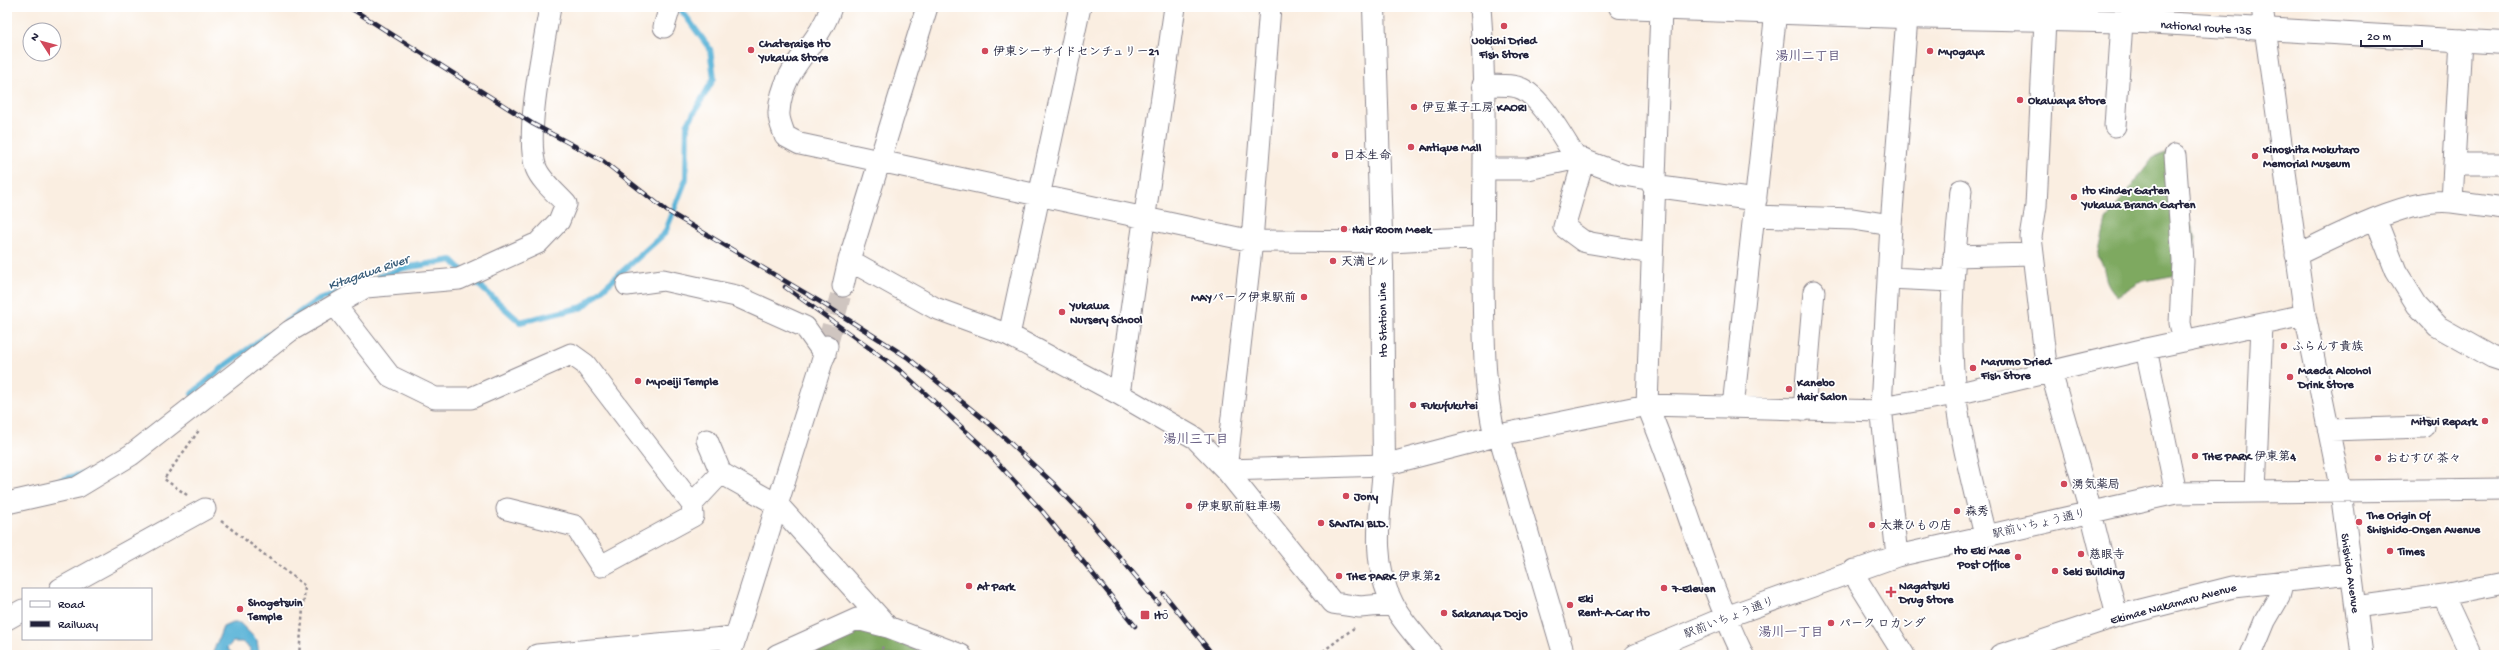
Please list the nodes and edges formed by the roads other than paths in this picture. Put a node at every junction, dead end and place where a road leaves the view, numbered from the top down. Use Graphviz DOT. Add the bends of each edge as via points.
graph roads {
  1 [pos="550,7"];
  2 [pos="832,7"];
  3 [pos="927,7"];
  4 [pos="1080,7"];
  5 [pos="1175,7"];
  6 [pos="1270,7"];
  7 [pos="1374,7"];
  8 [pos="1480,7"];
  9 [pos="1620,7"];
  10 [pos="2262,7"];
  11 [pos="1661,9"];
  12 [pos="1776,11"];
  13 [pos="1903,14"];
  14 [pos="2045,20"];
  15 [pos="2122,22"];
  16 [pos="2264,31"];
  17 [pos="2461,40"];
  18 [pos="2504,43"];
  19 [pos="1482,85"];
  20 [pos="2115,126"];
  21 [pos="2175,155"];
  22 [pos="1580,159"];
  23 [pos="878,162"];
  24 [pos="2454,164"];
  25 [pos="2504,164"];
  26 [pos="1484,169"];
  27 [pos="1653,183"];
  28 [pos="1961,190"];
  29 [pos="1039,196"];
  30 [pos="2452,202"];
  31 [pos="1755,208"];
  32 [pos="2504,209"];
  33 [pos="1143,217"];
  34 [pos="2376,220"];
  35 [pos="1891,225"];
  36 [pos="1483,237"];
  37 [pos="1252,241"];
  38 [pos="1381,241"];
  39 [pos="1651,253"];
  40 [pos="2032,254"];
  41 [pos="2296,255"];
  42 [pos="1954,256"];
  43 [pos="849,260"];
  44 [pos="1889,278"];
  45 [pos="1952,281"];
  46 [pos="627,285"];
  47 [pos="843,286"];
  48 [pos="1814,291"];
  49 [pos="335,305"];
  50 [pos="2305,314"];
  51 [pos="2262,325"];
  52 [pos="1009,335"];
  53 [pos="2184,341"];
  54 [pos="2146,348"];
  55 [pos="2504,361"];
  56 [pos="2049,372"];
  57 [pos="1119,394"];
  58 [pos="1956,394"];
  59 [pos="1647,405"];
  60 [pos="1733,407"];
  61 [pos="1881,409"];
  62 [pos="1804,410"];
  63 [pos="2424,427"];
  64 [pos="2330,430"];
  65 [pos="1497,436"];
  66 [pos="706,440"];
  67 [pos="1384,465"];
  68 [pos="1226,470"];
  69 [pos="721,473"];
  70 [pos="2504,489"];
  71 [pos="2255,491"];
  72 [pos="2341,491"];
  73 [pos="2176,493"];
  74 [pos="7,503"];
  75 [pos="692,504"];
  76 [pos="778,505"];
  77 [pos="507,508"];
  78 [pos="205,509"];
  79 [pos="2091,511"];
  80 [pos="1985,535"];
  81 [pos="1897,556"];
  82 [pos="1854,570"];
  83 [pos="2350,574"];
  84 [pos="2283,581"];
  85 [pos="2504,583"];
  86 [pos="62,588"];
  87 [pos="2443,595"];
  88 [pos="1393,604"];
  89 [pos="2356,607"];
  90 [pos="22,610"];
  91 [pos="2117,616"];
  92 [pos="1726,617"];
  93 [pos="7,618"];
  94 [pos="888,627"];
  95 [pos="733,646"];
  96 [pos="537,655"];
  97 [pos="777,655"];
  98 [pos="961,655"];
  99 [pos="1432,655"];
  100 [pos="1564,655"];
  101 [pos="1635,655"];
  102 [pos="1743,655"];
  103 [pos="1904,655"];
  104 [pos="2000,655"];
  105 [pos="2251,655"];
  106 [pos="2362,655"];
  107 [pos="2471,655"];
  1 -- 49 [label="street" via="533,124 534,158 537,170 566,204 558,221 538,243 459,279 366,287"];
  2 -- 23 [label="street" via="814,41 786,78 779,114 784,136 800,144"];
  3 -- 23 [label="street"];
  4 -- 29 [label="street"];
  5 -- 33 [label="street"];
  6 -- 37 [label="street"];
  7 -- 38 [label="main road, Ito Station Line"];
  8 -- 19 [label="street"];
  9 -- 11 [label="main road, national route 135"];
  10 -- 16 [label="street, Shishido Avenue"];
  11 -- 12 [label="main road, national route 135"];
  11 -- 27 [label="street"];
  12 -- 13 [label="main road, national route 135"];
  12 -- 31 [label="street"];
  13 -- 14 [label="main road, national route 135"];
  13 -- 35 [label="street"];
  14 -- 15 [label="main road, national route 135"];
  14 -- 40 [label="street"];
  15 -- 16 [label="main road, national route 135"];
  15 -- 20 [label="street"];
  16 -- 17 [label="main road, national route 135"];
  16 -- 41 [label="street, Shishido Avenue"];
  17 -- 18 [label="main road, national route 135"];
  17 -- 24 [label="street"];
  19 -- 22 [label="street" via="1518,87 1527,93 1550,115"];
  19 -- 26 [label="street"];
  21 -- 53 [label="street" via="2182,261 2180,323"];
  22 -- 26 [label="street" via="1528,169"];
  22 -- 27 [label="street"];
  22 -- 39 [label="street" via="1564,227 1583,241"];
  23 -- 29 [label="street"];
  23 -- 43 [label="street"];
  24 -- 25 [label="street"];
  24 -- 30 [label="street"];
  26 -- 36 [label="street"];
  27 -- 31 [label="street"];
  27 -- 39 [label="street"];
  28 -- 42 [label="street"];
  29 -- 33 [label="street"];
  29 -- 52 [label="street"];
  30 -- 32 [label="street"];
  30 -- 34 [label="street" via="2422,203"];
  31 -- 35 [label="street"];
  31 -- 60 [label="street"];
  33 -- 37 [label="street"];
  33 -- 57 [label="street"];
  34 -- 41 [label="street"];
  34 -- 55 [label="street" via="2396,271 2417,305 2437,326 2492,357"];
  35 -- 44 [label="street"];
  36 -- 38 [label="street"];
  36 -- 65 [label="street" via="1484,330 1491,420"];
  37 -- 38 [label="street"];
  37 -- 68 [label="street"];
  38 -- 67 [label="main road, Ito Station Line"];
  39 -- 59 [label="street"];
  40 -- 42 [label="street"];
  40 -- 56 [label="street"];
  41 -- 50 [label="street, Shishido Avenue"];
  42 -- 45 [label="street"];
  43 -- 47 [label="street"];
  43 -- 52 [label="street" via="934,308"];
  44 -- 45 [label="street"];
  44 -- 61 [label="street"];
  45 -- 58 [label="street"];
  46 -- 76 [label="street" via="663,280 736,296 805,327 826,350"];
  48 -- 62 [label="street"];
  49 -- 74 [label="street" via="290,331 131,455 78,487"];
  49 -- 75 [label="street" via="390,376 435,398 471,398 571,354 585,364"];
  50 -- 51 [label="street"];
  50 -- 64 [label="street, Shishido Avenue"];
  51 -- 53 [label="street"];
  51 -- 71 [label="street"];
  52 -- 57 [label="street"];
  53 -- 54 [label="street"];
  54 -- 56 [label="street"];
  54 -- 73 [label="street"];
  56 -- 58 [label="street"];
  56 -- 79 [label="street"];
  57 -- 68 [label="street" via="1195,438"];
  58 -- 61 [label="street"];
  58 -- 80 [label="street"];
  59 -- 60 [label="street"];
  59 -- 65 [label="street"];
  59 -- 92 [label="street"];
  60 -- 62 [label="street"];
  61 -- 62 [label="street"];
  61 -- 81 [label="street"];
  63 -- 64 [label="street"];
  64 -- 72 [label="street, Shishido Avenue"];
  65 -- 67 [label="street"];
  65 -- 100 [label="street"];
  66 -- 69 [label="street"];
  67 -- 68 [label="street"];
  67 -- 88 [label="street" via="1378,545 1381,572"];
  68 -- 88 [label="street" via="1333,603 1360,607"];
  69 -- 75 [label="street"];
  69 -- 76 [label="street"];
  70 -- 72 [label="street, 駅前いちょう通り"];
  71 -- 72 [label="street, 駅前いちょう通り"];
  71 -- 73 [label="street, 駅前いちょう通り"];
  72 -- 83 [label="street, Shishido Avenue"];
  73 -- 79 [label="street, 駅前いちょう通り"];
  75 -- 77 [label="street" via="693,516 601,566 575,526"];
  76 -- 94 [label="street"];
  76 -- 95 [label="street"];
  78 -- 86 [label="street"];
  79 -- 80 [label="street, 駅前いちょう通り"];
  79 -- 91 [label="street"];
  80 -- 81 [label="street, 駅前いちょう通り"];
  81 -- 82 [label="street, 駅前いちょう通り"];
  82 -- 92 [label="street, 駅前いちょう通り"];
  82 -- 103 [label="street" via="1859,583"];
  83 -- 84 [label="street, Ekimae Nakamaru Avenue"];
  83 -- 89 [label="street, Shishido Avenue"];
  84 -- 91 [label="street, Ekimae Nakamaru Avenue" via="2233,587"];
  84 -- 105 [label="street" via="2279,597"];
  85 -- 87 [label="street"];
  87 -- 89 [label="street"];
  87 -- 107 [label="street"];
  88 -- 99 [label="street"];
  89 -- 106 [label="street, Shishido Avenue"];
  90 -- 93 [label="street"];
  91 -- 104 [label="street, Ekimae Nakamaru Avenue"];
  92 -- 101 [label="street, 駅前いちょう通り"];
  92 -- 102 [label="street"];
  94 -- 97 [label="street" via="857,619"];
  94 -- 98 [label="street"];
  95 -- 96 [label="street"];
}
